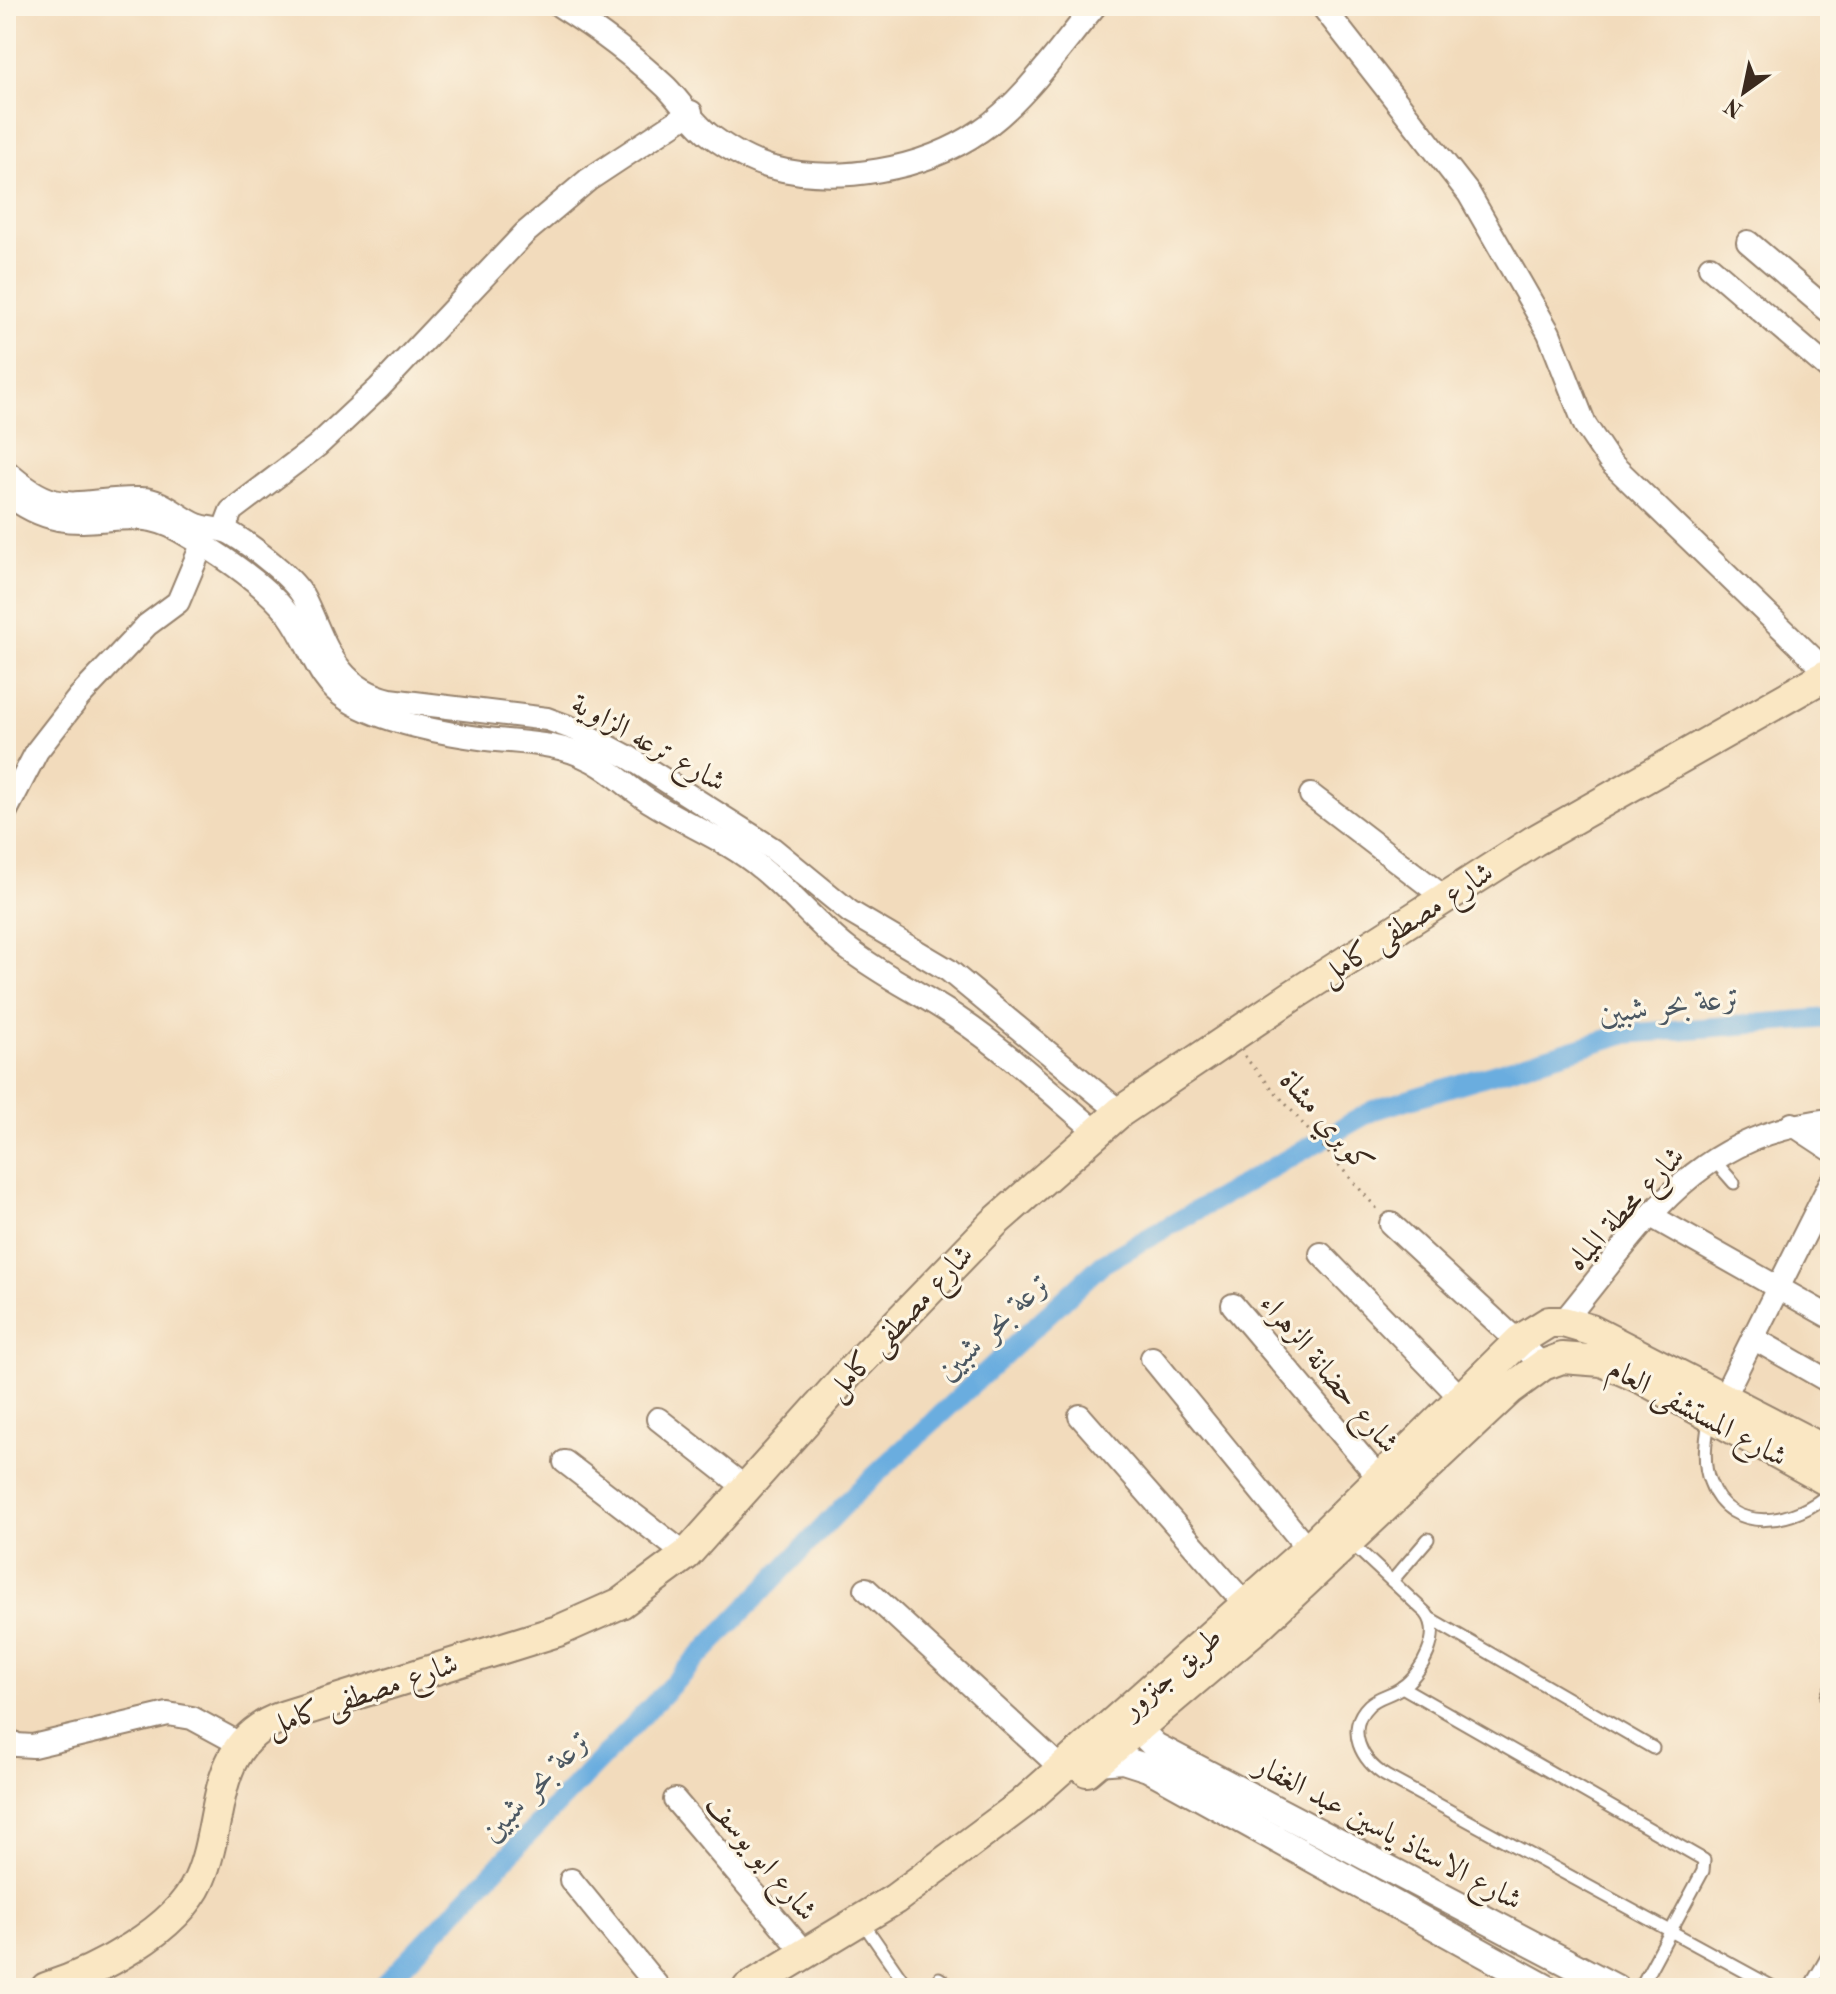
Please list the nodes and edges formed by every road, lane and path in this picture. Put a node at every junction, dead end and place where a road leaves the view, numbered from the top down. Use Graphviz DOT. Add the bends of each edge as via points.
graph roads {
  1 [pos="560,6"];
  2 [pos="1095,6"];
  3 [pos="1322,6"];
  4 [pos="691,112"];
  5 [pos="1748,242"];
  6 [pos="1710,267"];
  7 [pos="1830,312"];
  8 [pos="1830,370"];
  9 [pos="6,471"];
  10 [pos="6,493"];
  11 [pos="228,531"];
  12 [pos="202,545"];
  13 [pos="1829,674"];
  14 [pos="1311,795"];
  15 [pos="6,811"];
  16 [pos="1445,898"];
  17 [pos="1252,1066"];
  18 [pos="1120,1112"];
  19 [pos="1830,1120"];
  20 [pos="1792,1124"];
  21 [pos="1097,1132"];
  22 [pos="1830,1149"];
  23 [pos="1712,1159"];
  24 [pos="1734,1183"];
  25 [pos="1830,1184"];
  26 [pos="1371,1202"];
  27 [pos="1651,1216"];
  28 [pos="1391,1224"];
  29 [pos="1321,1254"];
  30 [pos="1779,1288"];
  31 [pos="1233,1305"];
  32 [pos="1830,1317"];
  33 [pos="1563,1322"];
  34 [pos="1753,1338"];
  35 [pos="1520,1340"];
  36 [pos="1152,1358"];
  37 [pos="1553,1362"];
  38 [pos="1830,1382"];
  39 [pos="1462,1399"];
  40 [pos="1717,1405"];
  41 [pos="1080,1416"];
  42 [pos="658,1419"];
  43 [pos="1829,1449"];
  44 [pos="565,1462"];
  45 [pos="1381,1480"];
  46 [pos="1830,1482"];
  47 [pos="747,1489"];
  48 [pos="1830,1492"];
  49 [pos="1428,1539"];
  50 [pos="1350,1542"];
  51 [pos="1308,1549"];
  52 [pos="686,1555"];
  53 [pos="1392,1581"];
  54 [pos="866,1589"];
  55 [pos="1247,1606"];
  56 [pos="1431,1619"];
  57 [pos="1402,1687"];
  58 [pos="1830,1689"];
  59 [pos="1830,1710"];
  60 [pos="1142,1725"];
  61 [pos="6,1738"];
  62 [pos="240,1744"];
  63 [pos="1653,1748"];
  64 [pos="1097,1762"];
  65 [pos="1060,1767"];
  66 [pos="675,1800"];
  67 [pos="571,1880"];
  68 [pos="1441,1896"];
  69 [pos="1428,1923"];
  70 [pos="1671,1931"];
  71 [pos="870,1933"];
  72 [pos="804,1952"];
  73 [pos="1830,1952"];
  74 [pos="939,1978"];
  75 [pos="1610,1987"];
  76 [pos="46,1988"];
  77 [pos="659,1988"];
  78 [pos="748,1988"];
  79 [pos="780,1988"];
  80 [pos="908,1988"];
  81 [pos="954,1988"];
  82 [pos="1546,1988"];
  83 [pos="1640,1988"];
  84 [pos="1775,1988"];
  85 [pos="1809,1988"];
  1 -- 4 [label="street" via="625,50"];
  2 -- 4 [label="street" via="981,131 935,154 876,171 818,174 771,167 717,140"];
  3 -- 13 [label="street" via="1469,194 1549,333 1585,425 1610,462"];
  4 -- 11 [label="street" via="588,180 525,233 379,388 317,446 231,511"];
  5 -- 7 [label="street"];
  6 -- 8 [label="street"];
  9 -- 11 [label="street, شارع ترعه الزاوية" via="51,502 86,505 145,499 199,526"];
  10 -- 12 [label="street, شارع ترعه الزاوية" via="52,519 84,523 142,518 168,525"];
  11 -- 18 [label="street, شارع ترعه الزاوية" via="298,589 337,669 355,686 390,700 547,719 630,758 773,849 850,912 958,978"];
  12 -- 15 [label="street" via="178,602 120,651 69,710 37,751"];
  12 -- 21 [label="street, شارع ترعه الزاوية" via="280,605 321,675 346,699 397,720 483,738 548,744 592,760 644,798 759,866 819,926 973,1029"];
  13 -- 16 [label="main road, شارع مصطفى كامل" via="1534,841"];
  14 -- 16 [label="street"];
  16 -- 18 [label="main road, شارع مصطفى كامل"];
  17 -- 26 [label="path, كوبري مشاة"];
  18 -- 21 [label="main road, شارع مصطفى كامل"];
  19 -- 20 [label="street, شارع محطة المياه"];
  20 -- 22 [label="street"];
  20 -- 23 [label="street, شارع محطة المياه"];
  21 -- 47 [label="main road, شارع مصطفى كامل" via="994,1223 848,1374"];
  23 -- 24 [label="lane"];
  23 -- 27 [label="street, شارع محطة المياه"];
  25 -- 30 [label="street"];
  27 -- 30 [label="street"];
  27 -- 33 [label="street, شارع محطة المياه"];
  28 -- 35 [label="street"];
  29 -- 39 [label="street"];
  30 -- 32 [label="street"];
  30 -- 34 [label="street"];
  31 -- 45 [label="street, شارع حضانة الزهراء"];
  33 -- 35 [label="main road, طريق جنزور" via="1549,1322"];
  33 -- 40 [label="main road, شارع المستشفى العام" via="1591,1330"];
  34 -- 38 [label="street"];
  34 -- 40 [label="street"];
  35 -- 37 [label="street"];
  35 -- 39 [label="main road, طريق جنزور"];
  36 -- 51 [label="street"];
  37 -- 40 [label="main road, شارع المستشفى العام" via="1579,1356"];
  37 -- 50 [label="main road, طريق جنزور" via="1509,1390"];
  39 -- 45 [label="main road, طريق جنزور"];
  40 -- 43 [label="main road, شارع المستشفى العام"];
  40 -- 46 [label="main road, شارع المستشفى العام"];
  40 -- 48 [label="lane" via="1706,1441 1710,1483 1721,1501 1758,1521 1777,1520 1818,1504"];
  41 -- 55 [label="street"];
  42 -- 47 [label="street"];
  44 -- 52 [label="street"];
  45 -- 51 [label="main road, طريق جنزور"];
  47 -- 52 [label="main road, شارع مصطفى كامل"];
  49 -- 53 [label="lane"];
  50 -- 53 [label="lane"];
  50 -- 60 [label="main road, طريق جنزور"];
  51 -- 55 [label="main road, طريق جنزور"];
  52 -- 62 [label="main road, شارع مصطفى كامل" via="650,1585 590,1619 267,1722"];
  53 -- 56 [label="lane"];
  54 -- 65 [label="street"];
  55 -- 65 [label="main road, طريق جنزور"];
  56 -- 57 [label="lane" via="1430,1644"];
  56 -- 63 [label="lane"];
  57 -- 70 [label="lane" via="1700,1855 1705,1866"];
  57 -- 70 [label="lane" via="1369,1705 1357,1727 1361,1751 1376,1770"];
  58 -- 59 [label="lane"];
  60 -- 64 [label="main road, طريق جنزور"];
  60 -- 68 [label="street, شارع الاستاذ ياسين عبد الغفار" via="1155,1746"];
  61 -- 62 [label="street" via="33,1746 168,1714 192,1718"];
  62 -- 76 [label="main road, شارع مصطفى كامل" via="225,1776 198,1882 186,1901 102,1965"];
  64 -- 69 [label="street, شارع الاستاذ ياسين عبد الغفار" via="1123,1760 1148,1768"];
  64 -- 71 [label="main road, طريق جنزور" via="973,1863"];
  65 -- 72 [label="main road, طريق جنزور" via="939,1869"];
  66 -- 72 [label="street, شارع ابو يوسف"];
  67 -- 77 [label="street"];
  68 -- 69 [label="street"];
  68 -- 75 [label="street, شارع الاستاذ ياسين عبد الغفار"];
  69 -- 82 [label="street, شارع الاستاذ ياسين عبد الغفار"];
  70 -- 83 [label="lane"];
  70 -- 84 [label="lane"];
  71 -- 79 [label="main road, طريق جنزور"];
  71 -- 80 [label="lane"];
  72 -- 78 [label="main road, طريق جنزور"];
  73 -- 85 [label="lane"];
  74 -- 81 [label="lane"];
}
